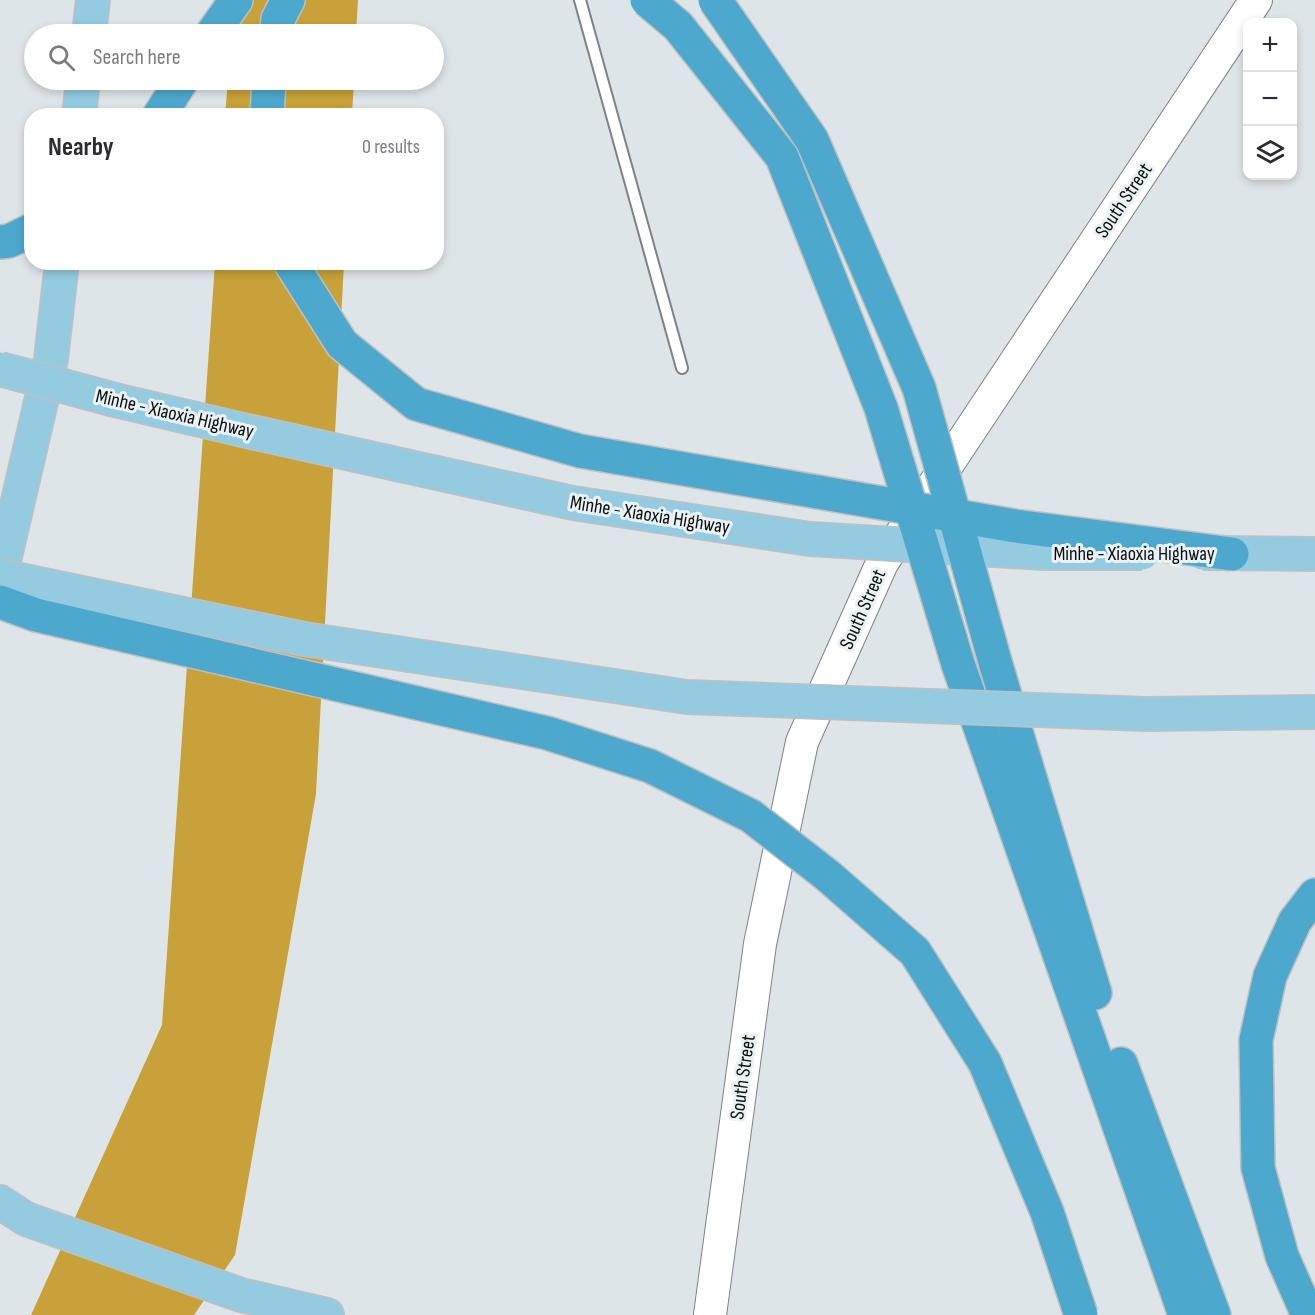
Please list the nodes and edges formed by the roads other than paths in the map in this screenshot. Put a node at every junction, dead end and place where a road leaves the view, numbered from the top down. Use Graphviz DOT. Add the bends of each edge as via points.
graph roads {
  1 [pos="93,0"];
  2 [pos="236,0"];
  3 [pos="288,0"];
  4 [pos="580,0"];
  5 [pos="647,0"];
  6 [pos="715,0"];
  7 [pos="1256,0"];
  8 [pos="90,24"];
  9 [pos="219,24"];
  10 [pos="277,24"];
  11 [pos="82,90"];
  12 [pos="176,90"];
  13 [pos="268,90"];
  14 [pos="80,108"];
  15 [pos="164,108"];
  16 [pos="267,108"];
  17 [pos="24,234"];
  18 [pos="0,242"];
  19 [pos="61,270"];
  20 [pos="295,270"];
  21 [pos="682,368"];
  22 [pos="0,369"];
  23 [pos="1232,554"];
  24 [pos="1315,554"];
  25 [pos="0,577"];
  26 [pos="0,602"];
  27 [pos="1315,712"];
  28 [pos="1315,895"];
  29 [pos="13,1210"];
  30 [pos="327,1315"];
  31 [pos="710,1315"];
  32 [pos="1081,1315"];
  33 [pos="1185,1315"];
  34 [pos="1214,1315"];
  35 [pos="1308,1315"];
  1 -- 8 [label="main road"];
  2 -- 9 [label="highway"];
  3 -- 10 [label="highway"];
  4 -- 21 [label="lane"];
  5 -- 33 [label="highway, bridge" via="678,26 782,157 881,408 958,664"];
  6 -- 34 [label="highway, bridge" via="812,140 919,388 996,666 1098,1002"];
  7 -- 31 [label="main road, South Street" via="882,563 802,742 760,944"];
  11 -- 14 [label="main road"];
  12 -- 15 [label="highway"];
  13 -- 16 [label="highway"];
  17 -- 18 [label="highway"];
  19 -- 25 [label="main road" via="51,359"];
  20 -- 23 [label="highway, bridge" via="342,344 416,404 580,451 1015,526"];
  22 -- 23 [label="main road, Minhe - Xiaoxia Highway, bridge" via="115,400 573,503 810,539 1045,553"];
  23 -- 24 [label="main road, Minhe - Xiaoxia Highway, bridge"];
  25 -- 27 [label="main road, bridge" via="304,639 687,697 1146,714"];
  26 -- 32 [label="highway, bridge" via="36,615 547,733 650,766 751,816 827,874 915,952 985,1063 1047,1212"];
  28 -- 35 [label="highway" via="1295,921 1270,976 1256,1040 1258,1168 1282,1256"];
  29 -- 30 [label="main road" via="241,1295"];
}
